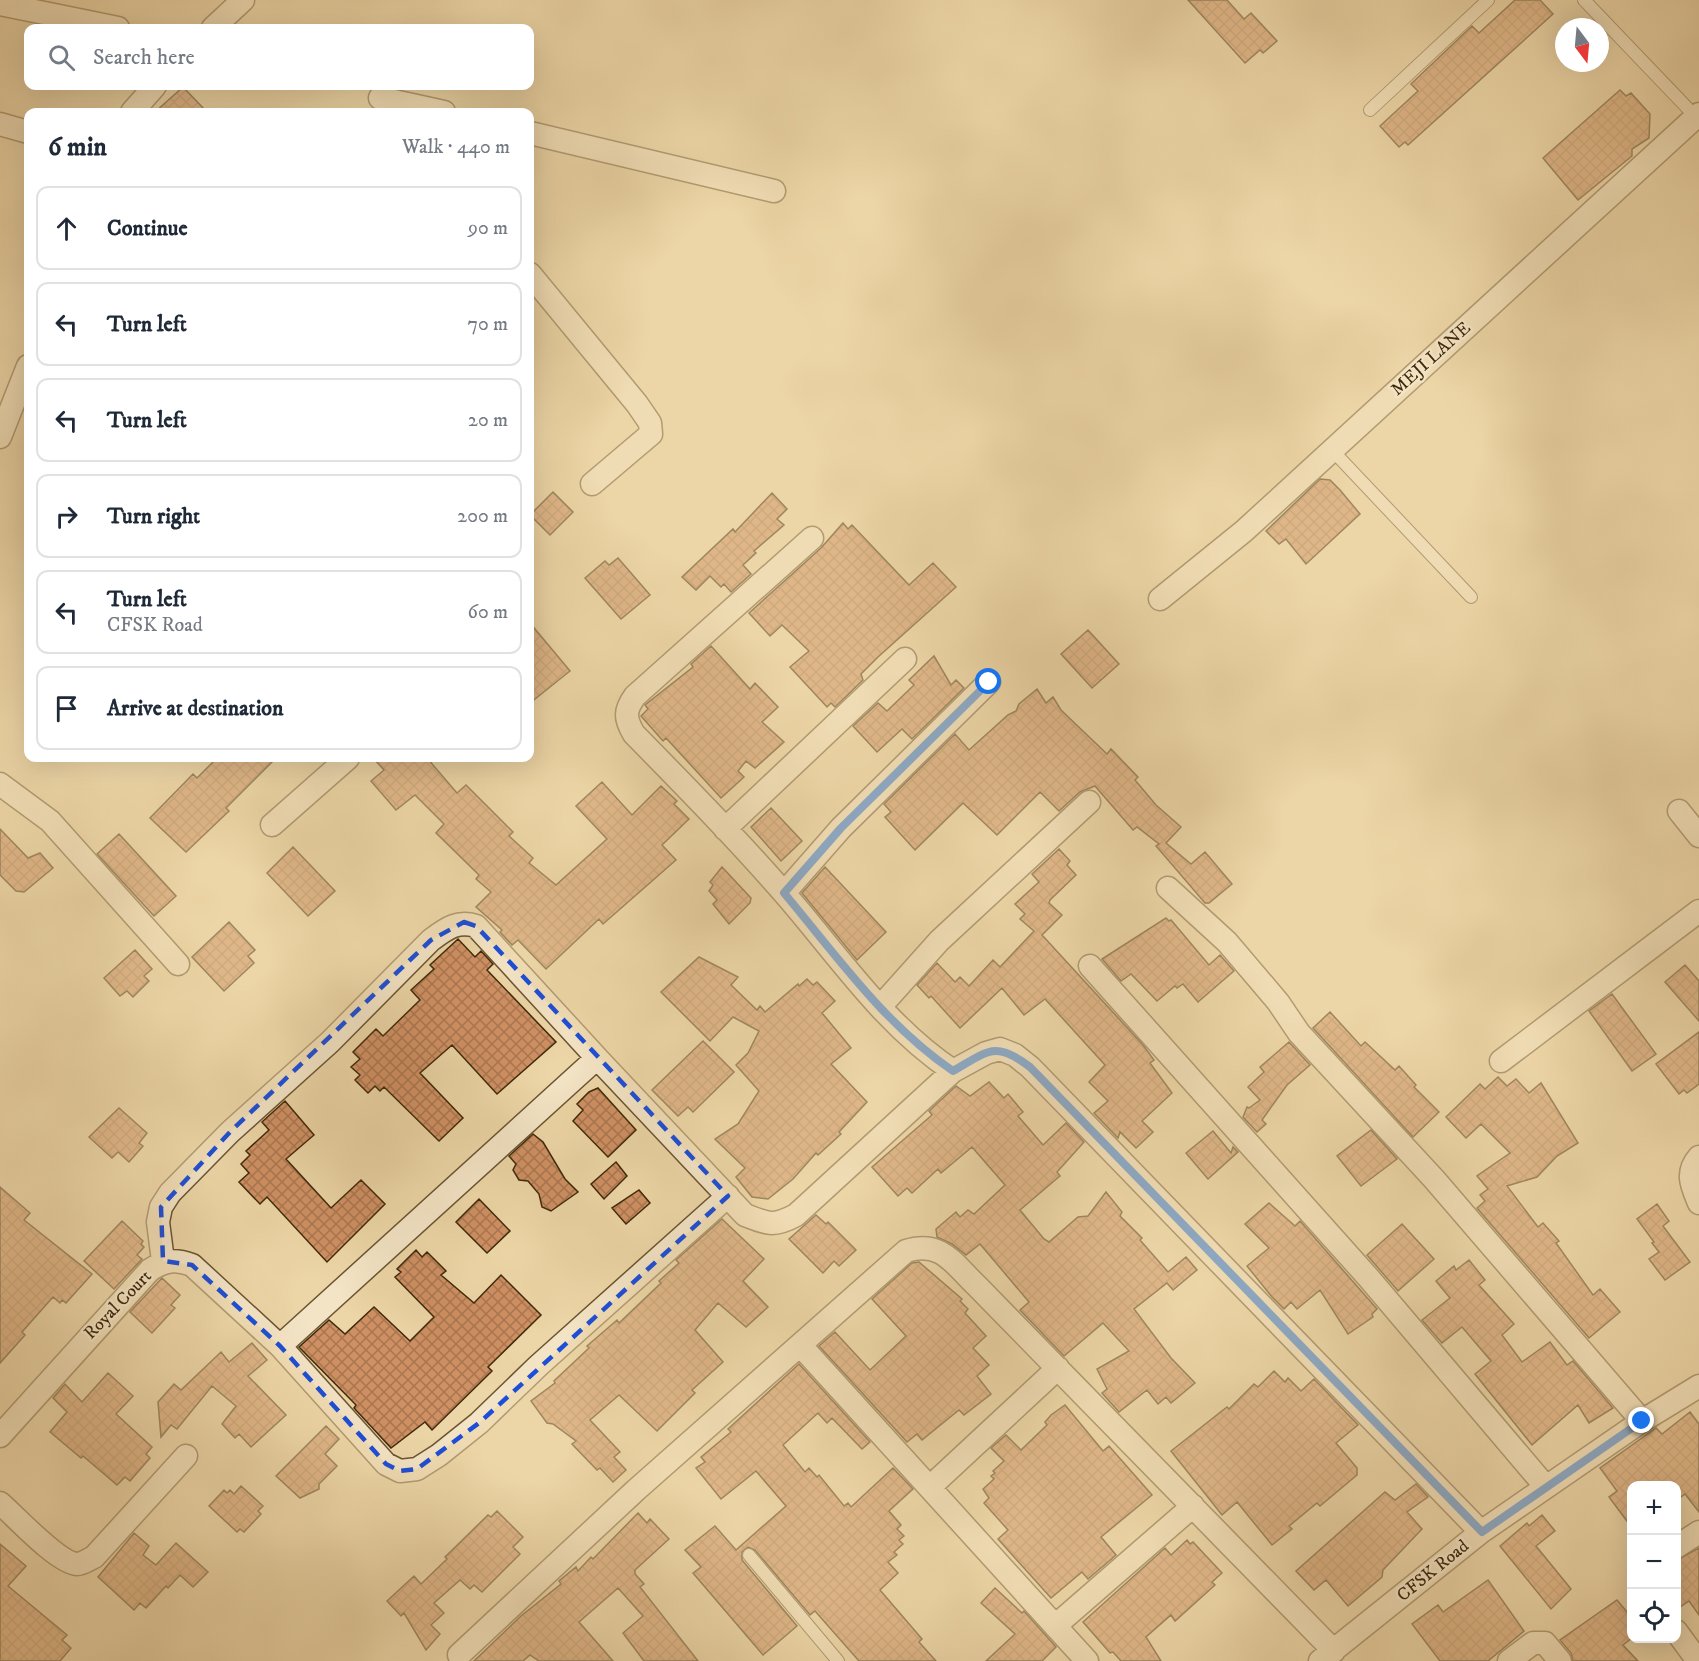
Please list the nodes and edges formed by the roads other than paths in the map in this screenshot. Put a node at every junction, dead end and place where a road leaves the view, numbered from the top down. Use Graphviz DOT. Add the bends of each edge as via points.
graph roads {
  1 [pos="243,0"];
  2 [pos="1488,0"];
  3 [pos="1584,0"];
  4 [pos="0,4"];
  5 [pos="98,24"];
  6 [pos="225,24"];
  7 [pos="151,90"];
  8 [pos="379,98"];
  9 [pos="136,108"];
  10 [pos="425,108"];
  11 [pos="1370,110"];
  12 [pos="1697,116"];
  13 [pos="0,124"];
  14 [pos="24,131"];
  15 [pos="534,134"];
  16 [pos="774,191"];
  17 [pos="534,279"];
  18 [pos="24,376"];
  19 [pos="0,437"];
  20 [pos="1332,450"];
  21 [pos="591,484"];
  22 [pos="812,538"];
  23 [pos="1471,597"];
  24 [pos="1160,599"];
  25 [pos="905,659"];
  26 [pos="989,682"];
  27 [pos="343,762"];
  28 [pos="0,784"];
  29 [pos="1089,802"];
  30 [pos="1679,812"];
  31 [pos="272,825"];
  32 [pos="725,829"];
  33 [pos="1699,836"];
  34 [pos="1168,888"];
  35 [pos="784,893"];
  36 [pos="1699,911"];
  37 [pos="178,964"];
  38 [pos="1090,966"];
  39 [pos="880,1007"];
  40 [pos="597,1058"];
  41 [pos="1501,1061"];
  42 [pos="953,1071"];
  43 [pos="1699,1157"];
  44 [pos="728,1196"];
  45 [pos="1699,1203"];
  46 [pos="163,1261"];
  47 [pos="280,1346"];
  48 [pos="801,1346"];
  49 [pos="1058,1368"];
  50 [pos="1699,1386"];
  51 [pos="1642,1421"];
  52 [pos="0,1436"];
  53 [pos="186,1456"];
  54 [pos="930,1487"];
  55 [pos="1546,1487"];
  56 [pos="0,1503"];
  57 [pos="1193,1506"];
  58 [pos="1482,1532"];
  59 [pos="1699,1532"];
  60 [pos="1681,1544"];
  61 [pos="749,1555"];
  62 [pos="1054,1626"];
  63 [pos="1681,1637"];
  64 [pos="459,1655"];
  65 [pos="1327,1656"];
  66 [pos="838,1661"];
  67 [pos="1087,1661"];
  68 [pos="1509,1661"];
  69 [pos="1560,1661"];
  70 [pos="1698,1661"];
  1 -- 6 [label="street"];
  2 -- 11 [label="lane"];
  3 -- 12 [label="lane"];
  4 -- 5 [label="street"];
  7 -- 9 [label="street"];
  8 -- 10 [label="street"];
  12 -- 20 [label="street, MEJI LANE"];
  13 -- 14 [label="street"];
  15 -- 16 [label="street"];
  17 -- 21 [label="street" via="650,423 651,434"];
  18 -- 19 [label="street"];
  20 -- 23 [label="lane"];
  20 -- 24 [label="street, MEJI LANE" via="1244,531"];
  22 -- 32 [label="street" via="708,628 626,708 627,722 634,734"];
  25 -- 32 [label="street"];
  26 -- 35 [label="street" via="841,828"];
  27 -- 31 [label="street"];
  28 -- 37 [label="street" via="50,821"];
  29 -- 39 [label="street" via="939,941"];
  30 -- 33 [label="street"];
  32 -- 35 [label="street"];
  34 -- 51 [label="street" via="1227,942 1299,1033 1434,1179"];
  35 -- 39 [label="street"];
  36 -- 41 [label="street"];
  38 -- 55 [label="street" via="1367,1276"];
  39 -- 42 [label="street" via="927,1053"];
  40 -- 44 [label="street"];
  40 -- 46 [label="street" via="476,926 464,922 448,927 170,1193 158,1222"];
  40 -- 47 [label="street"];
  42 -- 44 [label="street" via="784,1222 769,1225 746,1215"];
  42 -- 58 [label="street" via="1000,1049 1030,1067"];
  43 -- 45 [label="street" via="1691,1166 1690,1182"];
  44 -- 47 [label="street, Royal Court" via="537,1366 479,1423 417,1469 400,1471 386,1464"];
  46 -- 47 [label="street, Royal Court" via="192,1265"];
  46 -- 52 [label="street, Royal Court" via="150,1270"];
  48 -- 49 [label="street" via="906,1251 922,1246 939,1250"];
  48 -- 54 [label="street"];
  48 -- 64 [label="street" via="636,1490"];
  49 -- 54 [label="street"];
  49 -- 57 [label="street"];
  50 -- 51 [label="street, CFSK Road"];
  51 -- 55 [label="street, CFSK Road"];
  53 -- 56 [label="street" via="94,1557 84,1562 76,1564 60,1556"];
  54 -- 62 [label="street"];
  55 -- 58 [label="street, CFSK Road"];
  57 -- 62 [label="street"];
  57 -- 65 [label="street"];
  58 -- 65 [label="street, CFSK Road"];
  59 -- 60 [label="street"];
  61 -- 66 [label="lane"];
  62 -- 67 [label="street"];
  63 -- 70 [label="street"];
  68 -- 69 [label="street" via="1533,1643 1545,1643"];
}
